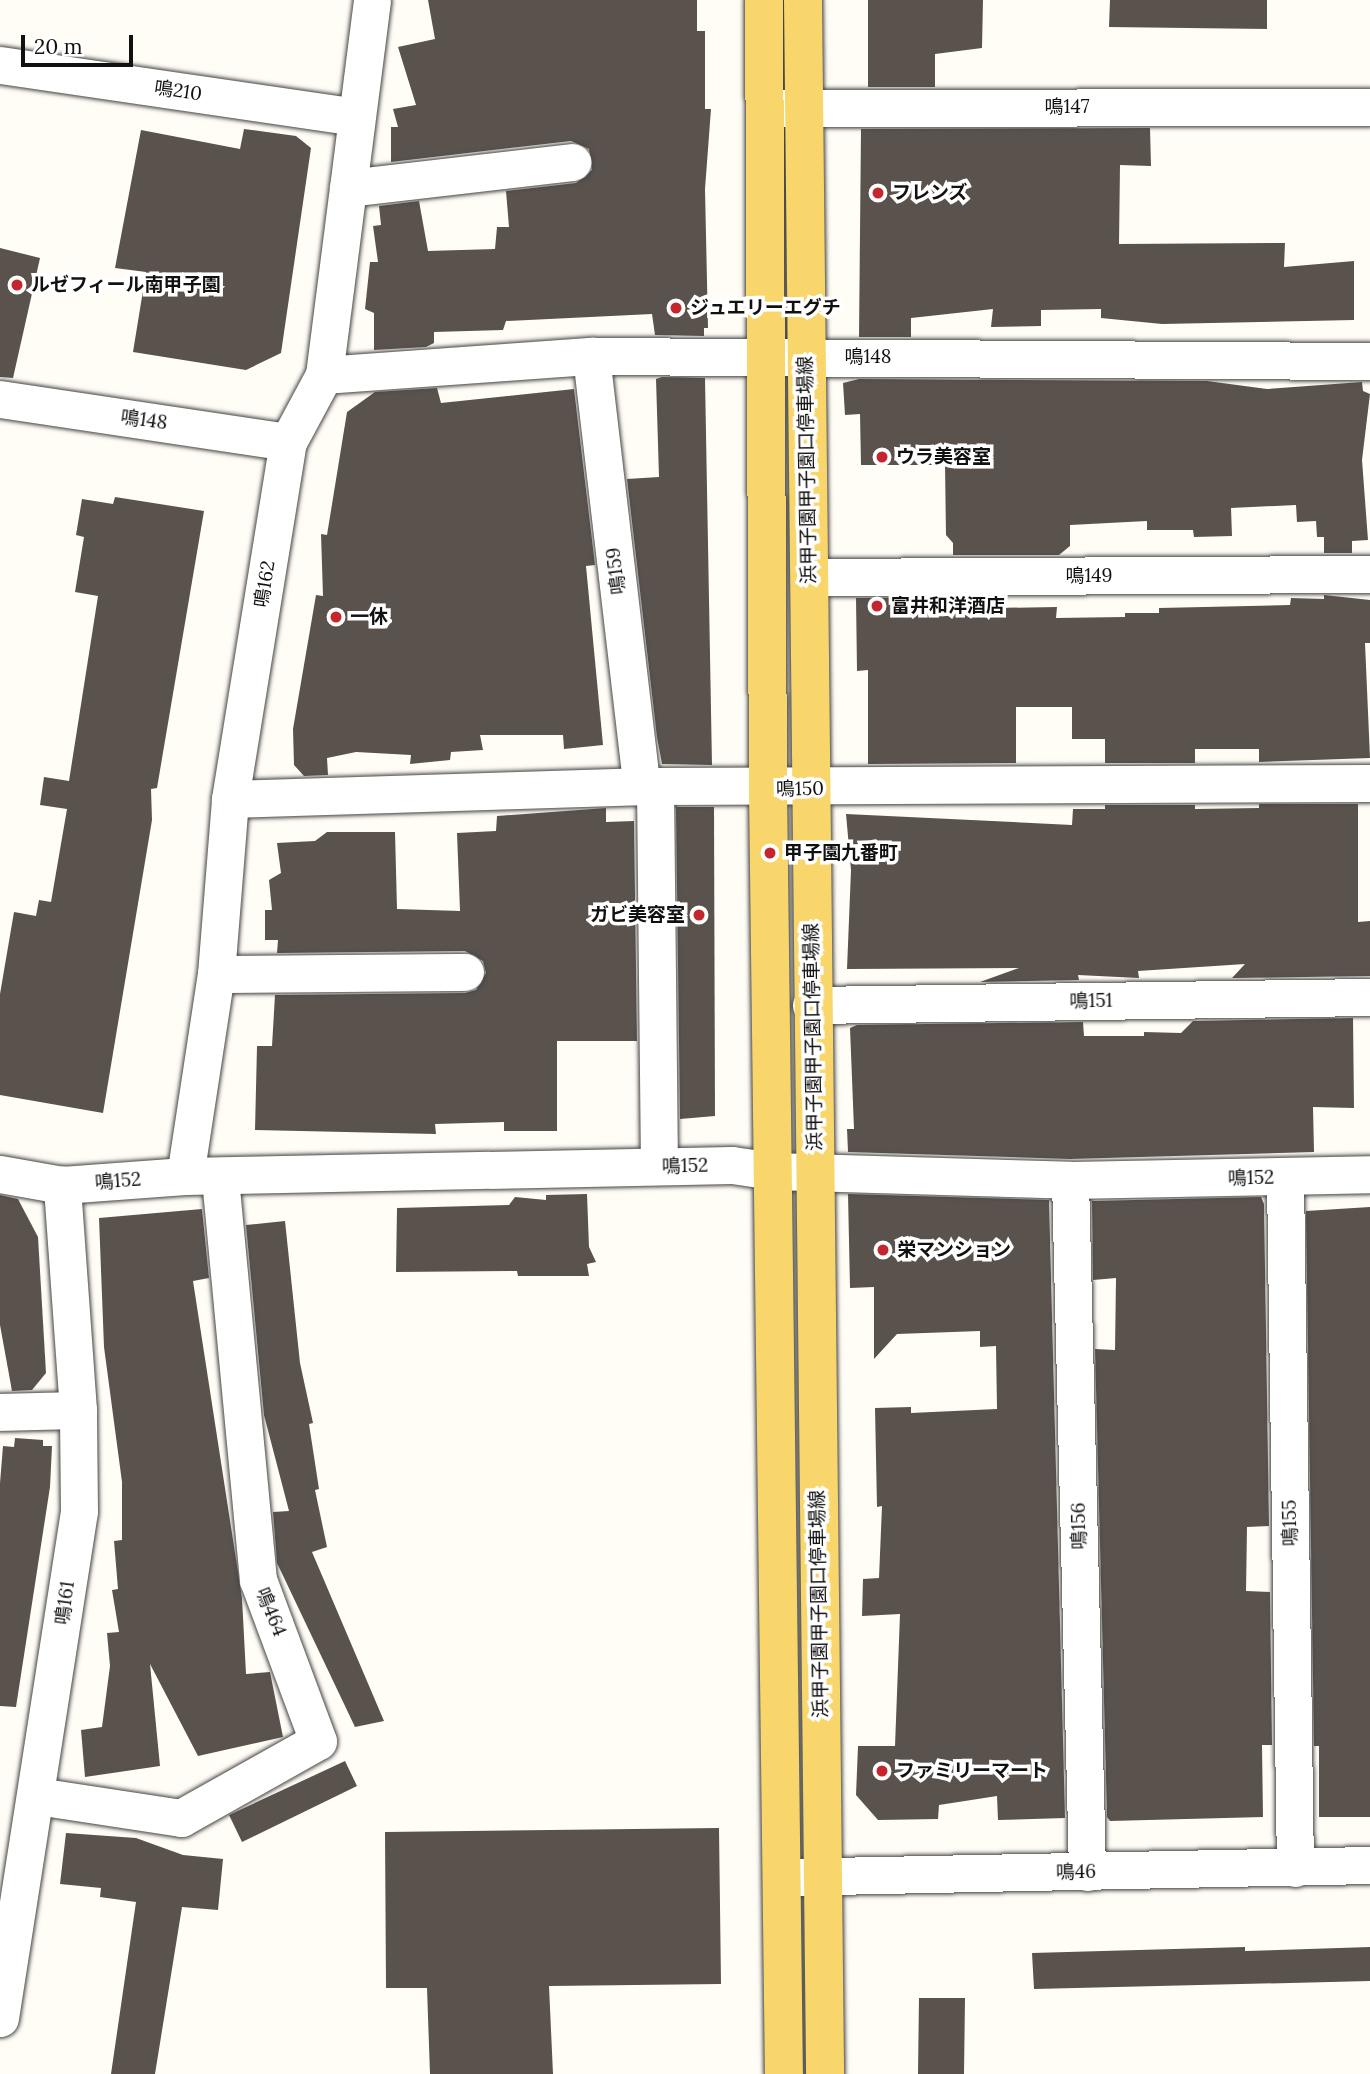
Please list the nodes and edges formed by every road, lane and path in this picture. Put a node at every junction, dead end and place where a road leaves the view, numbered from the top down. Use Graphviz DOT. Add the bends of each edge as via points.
graph roads {
  1 [pos="372,0"];
  2 [pos="764,0"];
  3 [pos="803,0"];
  4 [pos="0,65"];
  5 [pos="1370,107"];
  6 [pos="764,108"];
  7 [pos="805,108"];
  8 [pos="356,117"];
  9 [pos="573,162"];
  10 [pos="348,188"];
  11 [pos="591,356"];
  12 [pos="764,356"];
  13 [pos="806,357"];
  14 [pos="1370,361"];
  15 [pos="324,375"];
  16 [pos="0,399"];
  17 [pos="288,442"];
  18 [pos="1370,574"];
  19 [pos="809,577"];
  20 [pos="1370,783"];
  21 [pos="648,787"];
  22 [pos="768,789"];
  23 [pos="813,789"];
  24 [pos="230,799"];
  25 [pos="465,972"];
  26 [pos="216,974"];
  27 [pos="1370,997"];
  28 [pos="811,1005"];
  29 [pos="659,1167"];
  30 [pos="773,1171"];
  31 [pos="815,1172"];
  32 [pos="0,1174"];
  33 [pos="1370,1174"];
  34 [pos="202,1176"];
  35 [pos="1285,1178"];
  36 [pos="1070,1180"];
  37 [pos="62,1185"];
  38 [pos="78,1410"];
  39 [pos="0,1412"];
  40 [pos="37,1796"];
  41 [pos="1370,1866"];
  42 [pos="1295,1868"];
  43 [pos="1087,1872"];
  44 [pos="822,1876"];
  45 [pos="782,1877"];
  46 [pos="0,2018"];
  47 [pos="784,2074"];
  48 [pos="825,2074"];
  1 -- 8 [label="street, 鳴162"];
  2 -- 6 [label="main road, 浜甲子園甲子園口停車場線"];
  3 -- 7 [label="main road, 浜甲子園甲子園口停車場線"];
  4 -- 8 [label="street, 鳴210"];
  5 -- 7 [label="street, 鳴147"];
  6 -- 7 [label="street, 鳴147"];
  6 -- 12 [label="main road, 浜甲子園甲子園口停車場線"];
  7 -- 13 [label="main road, 浜甲子園甲子園口停車場線"];
  8 -- 10 [label="street, 鳴162"];
  9 -- 10 [label="street"];
  10 -- 15 [label="street, 鳴162"];
  11 -- 12 [label="street, 鳴148"];
  11 -- 15 [label="street, 鳴148"];
  11 -- 21 [label="street, 鳴159"];
  12 -- 13 [label="street, 鳴148"];
  12 -- 22 [label="main road, 浜甲子園甲子園口停車場線"];
  13 -- 14 [label="street, 鳴148"];
  13 -- 19 [label="main road, 浜甲子園甲子園口停車場線"];
  15 -- 17 [label="street, 鳴162"];
  16 -- 17 [label="street, 鳴148"];
  17 -- 24 [label="street, 鳴162"];
  18 -- 19 [label="street, 鳴149"];
  19 -- 23 [label="main road, 浜甲子園甲子園口停車場線"];
  20 -- 23 [label="street, 鳴150"];
  21 -- 22 [label="street, 鳴150"];
  21 -- 24 [label="street, 鳴150"];
  21 -- 29 [label="street, 鳴159"];
  22 -- 23 [label="street, 鳴150"];
  22 -- 30 [label="main road, 浜甲子園甲子園口停車場線"];
  23 -- 28 [label="main road, 浜甲子園甲子園口停車場線"];
  24 -- 26 [label="street, 鳴162"];
  25 -- 26 [label="street"];
  26 -- 34 [label="street, 鳴162"];
  27 -- 28 [label="street, 鳴151"];
  28 -- 31 [label="main road, 浜甲子園甲子園口停車場線"];
  29 -- 30 [label="street, 鳴152" via="732,1165"];
  29 -- 34 [label="street, 鳴152"];
  30 -- 31 [label="street, 鳴152"];
  30 -- 45 [label="main road, 浜甲子園甲子園口停車場線"];
  31 -- 36 [label="street, 鳴152"];
  31 -- 44 [label="main road, 浜甲子園甲子園口停車場線"];
  32 -- 37 [label="street, 鳴152"];
  33 -- 35 [label="street, 鳴152"];
  34 -- 37 [label="street, 鳴152"];
  34 -- 40 [label="street, 鳴464" via="258,1580 318,1741 181,1818"];
  35 -- 36 [label="street, 鳴152"];
  35 -- 42 [label="street, 鳴155"];
  36 -- 43 [label="street, 鳴156"];
  37 -- 38 [label="street, 鳴161"];
  38 -- 39 [label="street"];
  38 -- 40 [label="street, 鳴161" via="79,1511"];
  40 -- 46 [label="street, 鳴161"];
  41 -- 42 [label="street, 鳴46"];
  42 -- 43 [label="street, 鳴46"];
  43 -- 44 [label="street, 鳴46"];
  44 -- 45 [label="street, 鳴46"];
  44 -- 48 [label="main road, 浜甲子園甲子園口停車場線"];
  45 -- 47 [label="main road, 浜甲子園甲子園口停車場線"];
}
